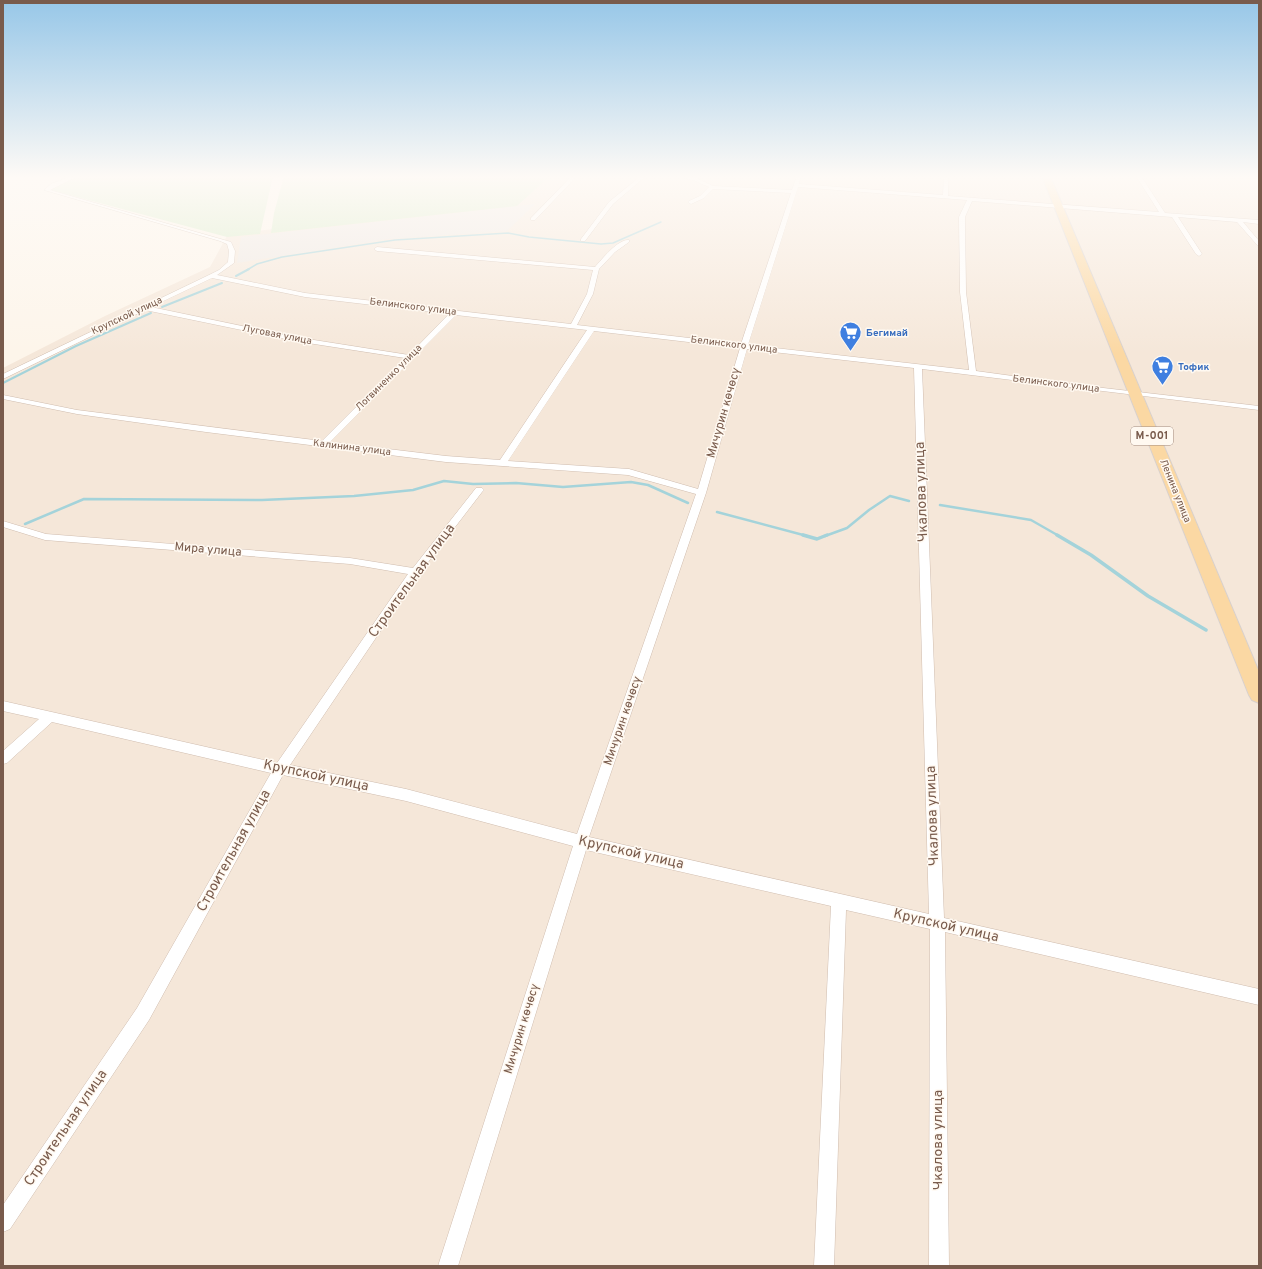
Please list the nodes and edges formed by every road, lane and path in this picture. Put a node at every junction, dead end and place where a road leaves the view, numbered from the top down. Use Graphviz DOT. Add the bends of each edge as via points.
graph roads {
  1 [pos="207,235"];
  2 [pos="587,235"];
  3 [pos="780,235"];
  4 [pos="962,235"];
  5 [pos="1069,235"];
  6 [pos="1187,235"];
  7 [pos="1251,235"];
  8 [pos="583,240"];
  9 [pos="627,241"];
  10 [pos="1259,245"];
  11 [pos="377,249"];
  12 [pos="1199,254"];
  13 [pos="596,270"];
  14 [pos="211,276"];
  15 [pos="145,308"];
  16 [pos="455,312"];
  17 [pos="572,326"];
  18 [pos="592,328"];
  19 [pos="744,346"];
  20 [pos="410,358"];
  21 [pos="918,367"];
  22 [pos="972,373"];
  23 [pos="3,377"];
  24 [pos="1134,393"];
  25 [pos="3,397"];
  26 [pos="1259,408"];
  27 [pos="324,444"];
  28 [pos="502,463"];
  29 [pos="479,490"];
  30 [pos="701,493"];
  31 [pos="3,524"];
  32 [pos="415,572"];
  33 [pos="1259,695"];
  34 [pos="3,706"];
  35 [pos="52,716"];
  36 [pos="3,759"];
  37 [pos="280,769"];
  38 [pos="581,842"];
  39 [pos="839,901"];
  40 [pos="937,924"];
  41 [pos="1259,998"];
  42 [pos="3,1222"];
  43 [pos="448,1266"];
  44 [pos="824,1266"];
  45 [pos="939,1266"];
  1 -- 14 [label="street, Крупской улица" via="229,243 232,251 231,263"];
  2 -- 8 [label="street"];
  3 -- 19 [label="street, Мичурин көчөсү"];
  4 -- 22 [label="street" via="964,292"];
  5 -- 24 [label="main road, Ленина улица / М-001"];
  6 -- 12 [label="street"];
  7 -- 10 [label="street"];
  9 -- 13 [label="street" via="613,251"];
  11 -- 13 [label="street"];
  13 -- 17 [label="street" via="590,294"];
  14 -- 15 [label="street, Крупской улица"];
  14 -- 16 [label="street, Белинского улица" via="305,295"];
  15 -- 20 [label="street, Луговая улица" via="295,339"];
  15 -- 23 [label="street, Крупской улица"];
  16 -- 17 [label="street, Белинского улица"];
  16 -- 20 [label="street, Логвиненко улица"];
  17 -- 18 [label="street, Белинского улица"];
  18 -- 19 [label="street, Белинского улица"];
  18 -- 28 [label="street"];
  19 -- 21 [label="street, Белинского улица"];
  19 -- 30 [label="street, Мичурин көчөсү"];
  20 -- 27 [label="street, Логвиненко улица"];
  21 -- 22 [label="street, Белинского улица"];
  21 -- 40 [label="street, Чкалова улица"];
  22 -- 24 [label="street, Белинского улица"];
  24 -- 26 [label="street, Белинского улица"];
  24 -- 33 [label="main road, Ленина улица / М-001"];
  25 -- 27 [label="street, Калинина улица" via="77,412"];
  27 -- 28 [label="street, Калинина улица"];
  28 -- 30 [label="street, Калинина улица" via="629,472"];
  29 -- 32 [label="street, Строительная улица"];
  30 -- 38 [label="street, Мичурин көчөсү"];
  31 -- 32 [label="street, Мира улица" via="45,537 350,561"];
  32 -- 37 [label="street, Строительная улица"];
  34 -- 35 [label="street, Крупской улица"];
  35 -- 36 [label="street"];
  35 -- 37 [label="street, Крупской улица"];
  37 -- 38 [label="street, Крупской улица" via="406,795"];
  37 -- 42 [label="street, Строительная улица" via="143,1014"];
  38 -- 39 [label="street, Крупской улица"];
  38 -- 43 [label="street, Мичурин көчөсү"];
  39 -- 40 [label="street, Крупской улица"];
  39 -- 44 [label="street"];
  40 -- 41 [label="street, Крупской улица"];
  40 -- 45 [label="street, Чкалова улица"];
}
